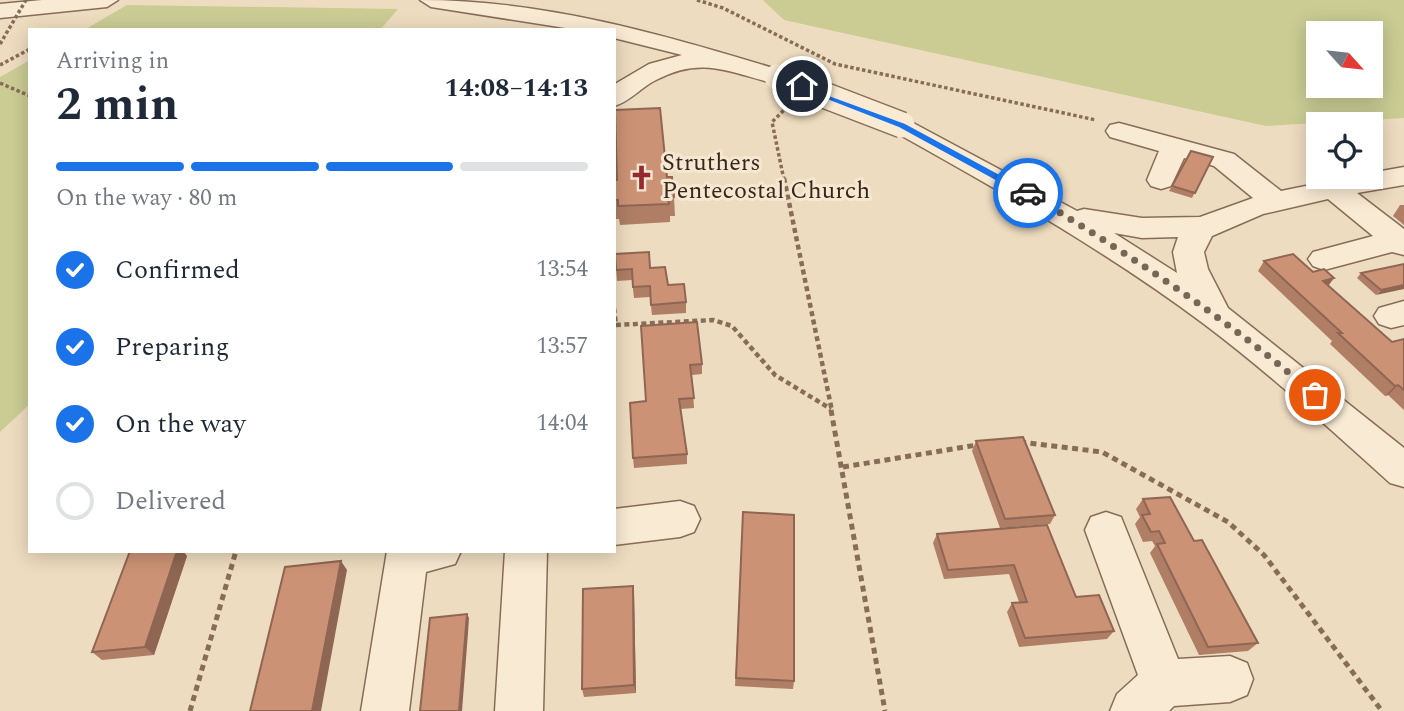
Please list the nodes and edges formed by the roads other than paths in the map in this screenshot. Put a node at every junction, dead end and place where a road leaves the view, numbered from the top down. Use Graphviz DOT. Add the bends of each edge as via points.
graph roads {
  1 [pos="107,0"];
  2 [pos="431,0"];
  3 [pos="0,11"];
  4 [pos="600,28"];
  5 [pos="616,33"];
  6 [pos="616,35"];
  7 [pos="723,60"];
  8 [pos="620,93"];
  9 [pos="1112,126"];
  10 [pos="1175,146"];
  11 [pos="1404,176"];
  12 [pos="1161,180"];
  13 [pos="1335,190"];
  14 [pos="1274,200"];
  15 [pos="1066,216"];
  16 [pos="1202,227"];
  17 [pos="1401,243"];
  18 [pos="1324,259"];
  19 [pos="1216,316"];
  20 [pos="1404,471"];
  21 [pos="680,519"];
  22 [pos="616,527"];
  23 [pos="1107,530"];
  24 [pos="418,553"];
  25 [pos="526,553"];
  26 [pos="1230,678"];
  27 [pos="1149,697"];
  28 [pos="385,711"];
  29 [pos="519,711"];
  1 -- 3 [label="street"];
  2 -- 4 [label="street"];
  5 -- 7 [label="street"];
  6 -- 8 [label="street" via="633,58 632,76"];
  7 -- 8 [label="street" via="670,64"];
  7 -- 15 [label="street, bridge" via="902,125"];
  9 -- 10 [label="street"];
  10 -- 12 [label="street"];
  10 -- 14 [label="street" via="1224,160"];
  11 -- 13 [label="street"];
  13 -- 14 [label="street"];
  13 -- 17 [label="street"];
  14 -- 16 [label="street"];
  15 -- 16 [label="street" via="1142,228"];
  15 -- 19 [label="street"];
  16 -- 19 [label="street" via="1190,243 1188,255"];
  17 -- 18 [label="street"];
  19 -- 20 [label="street" via="1298,379"];
  21 -- 22 [label="street"];
  23 -- 27 [label="street"];
  24 -- 28 [label="street"];
  25 -- 29 [label="street"];
  26 -- 27 [label="street"];
}
